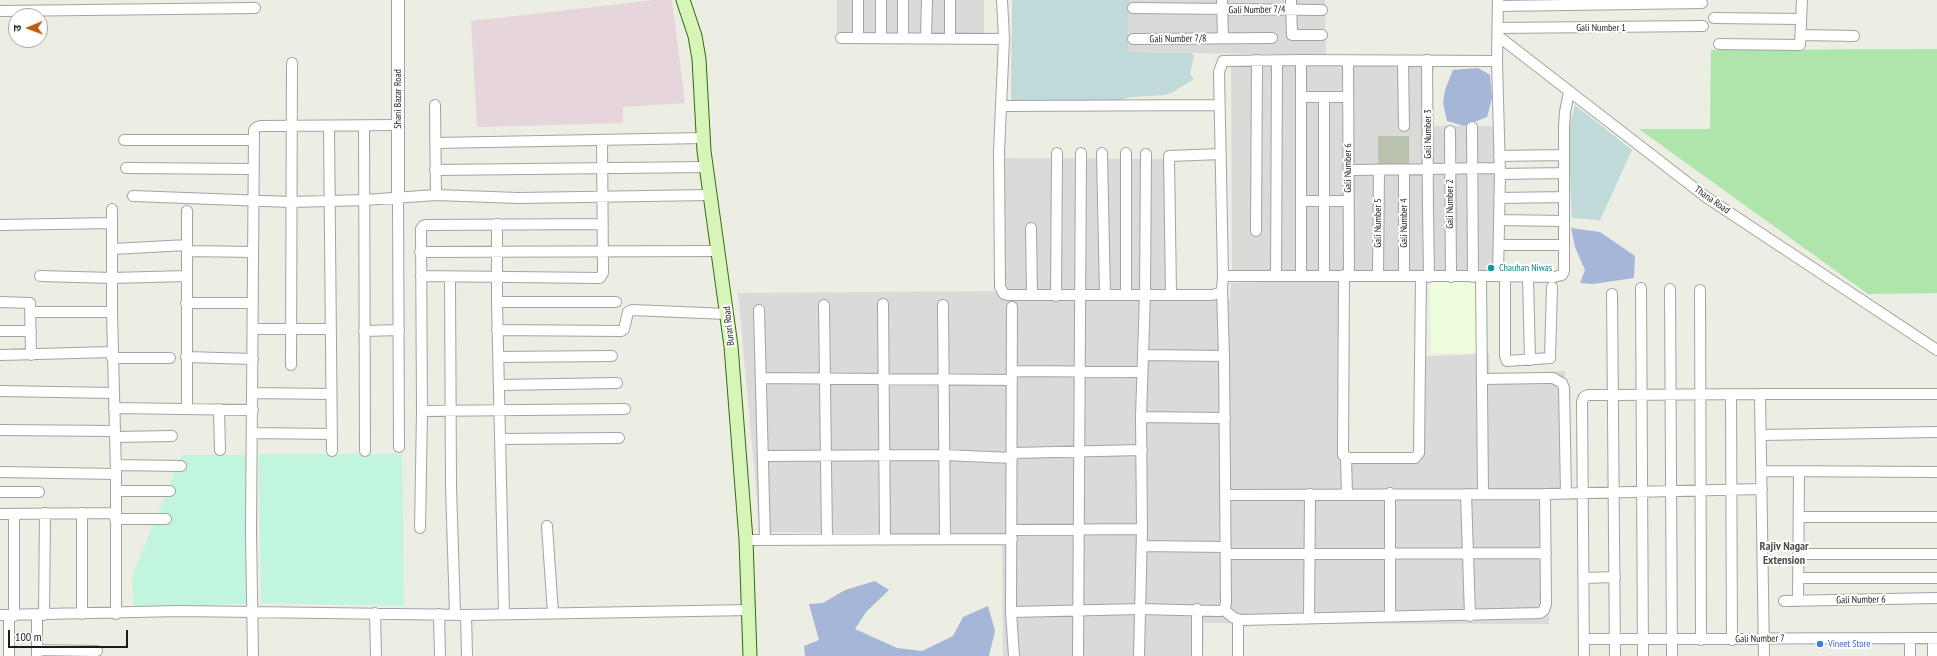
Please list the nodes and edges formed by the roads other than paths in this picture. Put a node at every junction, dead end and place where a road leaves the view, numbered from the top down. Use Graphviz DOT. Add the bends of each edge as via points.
graph roads {
  1 [pos="398,0"];
  2 [pos="683,0"];
  3 [pos="858,0"];
  4 [pos="881,0"];
  5 [pos="903,0"];
  6 [pos="927,0"];
  7 [pos="950,0"];
  8 [pos="1002,0"];
  9 [pos="1802,0"];
  10 [pos="1498,3"];
  11 [pos="1702,3"];
  12 [pos="149,5"];
  13 [pos="1222,5"];
  14 [pos="1292,5"];
  15 [pos="255,8"];
  16 [pos="1134,8"];
  17 [pos="1322,10"];
  18 [pos="0,11"];
  19 [pos="1714,18"];
  20 [pos="1801,19"];
  21 [pos="1703,26"];
  22 [pos="1498,32"];
  23 [pos="1322,35"];
  24 [pos="1801,35"];
  25 [pos="1854,36"];
  26 [pos="903,37"];
  27 [pos="841,38"];
  28 [pos="858,38"];
  29 [pos="881,38"];
  30 [pos="926,38"];
  31 [pos="950,38"];
  32 [pos="1223,38"];
  33 [pos="1272,38"];
  34 [pos="1004,39"];
  35 [pos="1133,39"];
  36 [pos="1719,44"];
  37 [pos="1257,60"];
  38 [pos="1277,60"];
  39 [pos="1301,60"];
  40 [pos="1348,60"];
  41 [pos="1427,60"];
  42 [pos="1403,61"];
  43 [pos="1497,61"];
  44 [pos="292,63"];
  45 [pos="1569,92"];
  46 [pos="1301,97"];
  47 [pos="1324,97"];
  48 [pos="1348,97"];
  49 [pos="435,105"];
  50 [pos="1219,105"];
  51 [pos="1002,106"];
  52 [pos="398,125"];
  53 [pos="292,126"];
  54 [pos="364,126"];
  55 [pos="1404,126"];
  56 [pos="328,127"];
  57 [pos="1472,127"];
  58 [pos="1450,131"];
  59 [pos="703,138"];
  60 [pos="124,140"];
  61 [pos="253,140"];
  62 [pos="602,141"];
  63 [pos="435,143"];
  64 [pos="1057,153"];
  65 [pos="1081,153"];
  66 [pos="1102,153"];
  67 [pos="1126,153"];
  68 [pos="1146,154"];
  69 [pos="1221,154"];
  70 [pos="1564,155"];
  71 [pos="1499,156"];
  72 [pos="707,166"];
  73 [pos="126,168"];
  74 [pos="603,168"];
  75 [pos="253,169"];
  76 [pos="1473,169"];
  77 [pos="435,170"];
  78 [pos="1352,170"];
  79 [pos="1379,170"];
  80 [pos="1404,170"];
  81 [pos="1428,170"];
  82 [pos="1450,170"];
  83 [pos="1500,171"];
  84 [pos="1564,173"];
  85 [pos="436,195"];
  86 [pos="711,195"];
  87 [pos="133,196"];
  88 [pos="1564,197"];
  89 [pos="398,198"];
  90 [pos="603,198"];
  91 [pos="1499,198"];
  92 [pos="253,200"];
  93 [pos="365,200"];
  94 [pos="329,201"];
  95 [pos="1301,201"];
  96 [pos="1324,201"];
  97 [pos="1348,201"];
  98 [pos="291,202"];
  99 [pos="112,209"];
  100 [pos="187,211"];
  101 [pos="1499,220"];
  102 [pos="1564,220"];
  103 [pos="112,223"];
  104 [pos="497,224"];
  105 [pos="603,224"];
  106 [pos="0,225"];
  107 [pos="1031,228"];
  108 [pos="1256,230"];
  109 [pos="1498,245"];
  110 [pos="1564,245"];
  111 [pos="187,248"];
  112 [pos="113,249"];
  113 [pos="602,251"];
  114 [pos="719,251"];
  115 [pos="253,252"];
  116 [pos="420,252"];
  117 [pos="497,252"];
  118 [pos="1346,275"];
  119 [pos="40,276"];
  120 [pos="187,276"];
  121 [pos="420,276"];
  122 [pos="1223,276"];
  123 [pos="1276,276"];
  124 [pos="1301,276"];
  125 [pos="1324,276"];
  126 [pos="1378,276"];
  127 [pos="1404,276"];
  128 [pos="1425,276"];
  129 [pos="1501,276"];
  130 [pos="450,277"];
  131 [pos="1451,277"];
  132 [pos="1477,277"];
  133 [pos="1528,277"];
  134 [pos="112,278"];
  135 [pos="496,278"];
  136 [pos="1552,287"];
  137 [pos="1641,288"];
  138 [pos="1222,289"];
  139 [pos="1670,289"];
  140 [pos="1700,290"];
  141 [pos="1145,294"];
  142 [pos="1172,294"];
  143 [pos="1612,294"];
  144 [pos="1032,295"];
  145 [pos="1079,295"];
  146 [pos="1105,295"];
  147 [pos="1126,295"];
  148 [pos="1056,296"];
  149 [pos="0,302"];
  150 [pos="497,302"];
  151 [pos="616,302"];
  152 [pos="186,303"];
  153 [pos="252,303"];
  154 [pos="883,304"];
  155 [pos="824,305"];
  156 [pos="943,305"];
  157 [pos="1012,307"];
  158 [pos="759,310"];
  159 [pos="31,312"];
  160 [pos="112,312"];
  161 [pos="727,314"];
  162 [pos="253,329"];
  163 [pos="291,329"];
  164 [pos="330,329"];
  165 [pos="399,330"];
  166 [pos="497,330"];
  167 [pos="0,331"];
  168 [pos="31,331"];
  169 [pos="364,331"];
  170 [pos="1937,350"];
  171 [pos="31,354"];
  172 [pos="0,355"];
  173 [pos="112,355"];
  174 [pos="1143,355"];
  175 [pos="612,356"];
  176 [pos="1224,356"];
  177 [pos="186,357"];
  178 [pos="498,357"];
  179 [pos="170,358"];
  180 [pos="253,358"];
  181 [pos="1530,360"];
  182 [pos="291,365"];
  183 [pos="1079,372"];
  184 [pos="1142,372"];
  185 [pos="1012,375"];
  186 [pos="761,378"];
  187 [pos="825,378"];
  188 [pos="884,378"];
  189 [pos="943,378"];
  190 [pos="1482,379"];
  191 [pos="617,383"];
  192 [pos="499,385"];
  193 [pos="0,391"];
  194 [pos="113,393"];
  195 [pos="253,393"];
  196 [pos="332,394"];
  197 [pos="1641,394"];
  198 [pos="1760,394"];
  199 [pos="1937,394"];
  200 [pos="1614,395"];
  201 [pos="1671,395"];
  202 [pos="1701,395"];
  203 [pos="1731,395"];
  204 [pos="114,408"];
  205 [pos="187,409"];
  206 [pos="219,409"];
  207 [pos="625,409"];
  208 [pos="252,410"];
  209 [pos="452,410"];
  210 [pos="422,411"];
  211 [pos="500,411"];
  212 [pos="1141,417"];
  213 [pos="1225,418"];
  214 [pos="0,430"];
  215 [pos="1937,432"];
  216 [pos="252,433"];
  217 [pos="115,434"];
  218 [pos="332,434"];
  219 [pos="1762,435"];
  220 [pos="172,436"];
  221 [pos="619,438"];
  222 [pos="500,439"];
  223 [pos="399,447"];
  224 [pos="220,450"];
  225 [pos="1142,450"];
  226 [pos="332,451"];
  227 [pos="365,451"];
  228 [pos="1079,453"];
  229 [pos="944,455"];
  230 [pos="763,456"];
  231 [pos="826,456"];
  232 [pos="885,456"];
  233 [pos="1012,456"];
  234 [pos="1346,458"];
  235 [pos="181,466"];
  236 [pos="116,470"];
  237 [pos="1762,471"];
  238 [pos="0,472"];
  239 [pos="1799,472"];
  240 [pos="1937,472"];
  241 [pos="1701,489"];
  242 [pos="1731,489"];
  243 [pos="1762,489"];
  244 [pos="1673,490"];
  245 [pos="116,491"];
  246 [pos="170,491"];
  247 [pos="1642,491"];
  248 [pos="0,492"];
  249 [pos="39,492"];
  250 [pos="1583,492"];
  251 [pos="1615,492"];
  252 [pos="1566,493"];
  253 [pos="1310,494"];
  254 [pos="1347,494"];
  255 [pos="1390,494"];
  256 [pos="1466,494"];
  257 [pos="1483,494"];
  258 [pos="1545,494"];
  259 [pos="1226,495"];
  260 [pos="45,513"];
  261 [pos="82,513"];
  262 [pos="0,514"];
  263 [pos="14,514"];
  264 [pos="115,516"];
  265 [pos="1799,517"];
  266 [pos="1937,517"];
  267 [pos="166,519"];
  268 [pos="548,526"];
  269 [pos="420,528"];
  270 [pos="1142,529"];
  271 [pos="1079,530"];
  272 [pos="1011,534"];
  273 [pos="885,539"];
  274 [pos="945,539"];
  275 [pos="746,540"];
  276 [pos="765,540"];
  277 [pos="827,540"];
  278 [pos="1142,546"];
  279 [pos="1226,551"];
  280 [pos="1309,553"];
  281 [pos="1390,554"];
  282 [pos="1467,554"];
  283 [pos="1546,554"];
  284 [pos="1799,554"];
  285 [pos="1937,554"];
  286 [pos="1615,577"];
  287 [pos="1584,578"];
  288 [pos="1798,578"];
  289 [pos="1937,578"];
  290 [pos="1937,598"];
  291 [pos="1798,601"];
  292 [pos="1784,602"];
  293 [pos="1141,609"];
  294 [pos="1197,609"];
  295 [pos="750,610"];
  296 [pos="1079,610"];
  297 [pos="1224,610"];
  298 [pos="252,612"];
  299 [pos="1011,612"];
  300 [pos="553,613"];
  301 [pos="82,614"];
  302 [pos="116,614"];
  303 [pos="375,614"];
  304 [pos="439,614"];
  305 [pos="455,614"];
  306 [pos="504,614"];
  307 [pos="40,615"];
  308 [pos="466,615"];
  309 [pos="8,616"];
  310 [pos="1390,616"];
  311 [pos="1470,616"];
  312 [pos="1309,618"];
  313 [pos="1238,620"];
  314 [pos="1910,638"];
  315 [pos="1584,639"];
  316 [pos="1764,639"];
  317 [pos="1615,640"];
  318 [pos="1643,640"];
  319 [pos="1672,640"];
  320 [pos="1701,640"];
  321 [pos="1732,640"];
  322 [pos="1935,642"];
  323 [pos="97,651"];
  324 [pos="37,653"];
  325 [pos="9,656"];
  326 [pos="253,656"];
  327 [pos="376,656"];
  328 [pos="440,656"];
  329 [pos="467,656"];
  330 [pos="750,656"];
  331 [pos="1014,656"];
  332 [pos="1078,656"];
  333 [pos="1139,656"];
  334 [pos="1197,656"];
  335 [pos="1238,656"];
  336 [pos="1584,656"];
  337 [pos="1615,656"];
  338 [pos="1643,656"];
  339 [pos="1672,656"];
  340 [pos="1764,656"];
  341 [pos="1910,656"];
  342 [pos="1933,656"];
  1 -- 52 [label="street, Shani Bazar Road"];
  2 -- 59 [label="main road, Burari Road" via="695,36 699,59"];
  3 -- 28 [label="street"];
  4 -- 29 [label="street"];
  5 -- 26 [label="street"];
  6 -- 30 [label="street"];
  7 -- 31 [label="street"];
  8 -- 34 [label="street"];
  9 -- 20 [label="street"];
  10 -- 11 [label="street"];
  10 -- 22 [label="street"];
  12 -- 15 [label="street"];
  12 -- 18 [label="street"];
  13 -- 14 [label="street, Gali Number 7/4"];
  13 -- 16 [label="street, Gali Number 7/4"];
  13 -- 32 [label="street"];
  14 -- 17 [label="street, Gali Number 7/4"];
  14 -- 23 [label="street" via="1292,35"];
  19 -- 20 [label="street"];
  20 -- 24 [label="street"];
  21 -- 22 [label="street, Gali Number 1"];
  22 -- 43 [label="street"];
  22 -- 45 [label="street, Thana Road"];
  24 -- 25 [label="street"];
  24 -- 36 [label="street" via="1800,45"];
  26 -- 29 [label="street"];
  26 -- 30 [label="street"];
  27 -- 28 [label="street"];
  28 -- 29 [label="street"];
  30 -- 31 [label="street"];
  31 -- 34 [label="street"];
  32 -- 33 [label="street, Gali Number 7/8"];
  32 -- 35 [label="street, Gali Number 7/8"];
  34 -- 51 [label="street"];
  37 -- 38 [label="street"];
  37 -- 50 [label="street" via="1223,61 1219,72"];
  37 -- 108 [label="street"];
  38 -- 39 [label="street"];
  38 -- 123 [label="street"];
  39 -- 40 [label="street"];
  39 -- 46 [label="street"];
  40 -- 42 [label="street"];
  40 -- 48 [label="street, Gali Number 6"];
  41 -- 42 [label="street"];
  41 -- 43 [label="street"];
  41 -- 81 [label="street, Gali Number 3"];
  42 -- 55 [label="street"];
  43 -- 71 [label="street"];
  44 -- 53 [label="street"];
  45 -- 70 [label="street" via="1565,112"];
  45 -- 170 [label="street, Thana Road" via="1706,197"];
  46 -- 47 [label="street"];
  46 -- 95 [label="street"];
  47 -- 48 [label="street"];
  47 -- 96 [label="street"];
  48 -- 97 [label="street, Gali Number 6"];
  49 -- 63 [label="street"];
  50 -- 51 [label="street"];
  50 -- 69 [label="street"];
  51 -- 144 [label="street" via="999,151 1000,287 1004,294"];
  52 -- 54 [label="street"];
  52 -- 89 [label="street, Shani Bazar Road"];
  53 -- 56 [label="street"];
  53 -- 61 [label="street" via="257,127"];
  53 -- 98 [label="street"];
  54 -- 56 [label="street"];
  54 -- 93 [label="street"];
  56 -- 94 [label="street"];
  57 -- 76 [label="street"];
  58 -- 82 [label="street, Gali Number 2"];
  59 -- 62 [label="street"];
  59 -- 72 [label="main road, Burari Road"];
  60 -- 61 [label="street"];
  61 -- 75 [label="street"];
  62 -- 63 [label="street"];
  62 -- 74 [label="street"];
  63 -- 77 [label="street"];
  64 -- 148 [label="street"];
  65 -- 145 [label="street"];
  66 -- 146 [label="street"];
  67 -- 147 [label="street"];
  68 -- 141 [label="street"];
  69 -- 122 [label="street"];
  69 -- 142 [label="street" via="1169,156"];
  70 -- 71 [label="street"];
  70 -- 84 [label="street"];
  71 -- 83 [label="street"];
  72 -- 74 [label="street"];
  72 -- 86 [label="main road, Burari Road"];
  73 -- 75 [label="street"];
  74 -- 77 [label="street"];
  74 -- 90 [label="street"];
  75 -- 92 [label="street"];
  76 -- 82 [label="street"];
  76 -- 83 [label="street"];
  76 -- 132 [label="street"];
  77 -- 85 [label="street"];
  78 -- 79 [label="street"];
  79 -- 80 [label="street"];
  79 -- 126 [label="street, Gali Number 5"];
  80 -- 81 [label="street"];
  80 -- 127 [label="street, Gali Number 4"];
  81 -- 82 [label="street"];
  81 -- 128 [label="street, Gali Number 3"];
  82 -- 131 [label="street, Gali Number 2"];
  83 -- 84 [label="street"];
  83 -- 91 [label="street"];
  84 -- 88 [label="street"];
  85 -- 89 [label="street"];
  85 -- 90 [label="street"];
  86 -- 90 [label="street"];
  86 -- 114 [label="main road, Burari Road"];
  87 -- 92 [label="street"];
  88 -- 91 [label="street"];
  88 -- 102 [label="street"];
  89 -- 93 [label="street"];
  89 -- 165 [label="street"];
  90 -- 105 [label="street"];
  91 -- 101 [label="street"];
  92 -- 98 [label="street"];
  92 -- 115 [label="street"];
  93 -- 94 [label="street"];
  93 -- 169 [label="street"];
  94 -- 98 [label="street"];
  94 -- 164 [label="street"];
  95 -- 96 [label="street"];
  95 -- 124 [label="street"];
  96 -- 97 [label="street"];
  96 -- 125 [label="street"];
  97 -- 118 [label="street, Gali Number 6"];
  98 -- 163 [label="street"];
  99 -- 103 [label="street"];
  100 -- 111 [label="street"];
  101 -- 102 [label="street"];
  101 -- 109 [label="street"];
  102 -- 110 [label="street"];
  103 -- 106 [label="street"];
  103 -- 112 [label="street"];
  104 -- 105 [label="street"];
  104 -- 116 [label="street" via="423,226 420,233"];
  104 -- 117 [label="street"];
  105 -- 113 [label="street"];
  107 -- 144 [label="street"];
  109 -- 110 [label="street"];
  109 -- 129 [label="street"];
  110 -- 133 [label="street" via="1562,275"];
  111 -- 112 [label="street"];
  111 -- 115 [label="street"];
  111 -- 120 [label="street"];
  112 -- 134 [label="street"];
  113 -- 114 [label="street"];
  113 -- 117 [label="street"];
  113 -- 135 [label="street" via="603,273 600,278"];
  114 -- 161 [label="main road, Burari Road"];
  115 -- 153 [label="street"];
  116 -- 117 [label="street"];
  116 -- 121 [label="street"];
  117 -- 135 [label="street"];
  118 -- 125 [label="street"];
  118 -- 126 [label="street"];
  118 -- 234 [label="street, Gali Number 6" via="1342,451"];
  119 -- 134 [label="street"];
  120 -- 134 [label="street"];
  120 -- 152 [label="street"];
  121 -- 130 [label="street"];
  121 -- 210 [label="street"];
  122 -- 123 [label="street"];
  122 -- 138 [label="street"];
  123 -- 124 [label="street"];
  124 -- 125 [label="street"];
  126 -- 127 [label="street"];
  127 -- 128 [label="street"];
  128 -- 131 [label="street"];
  128 -- 234 [label="street, Gali Number 3" via="1419,453 1415,458"];
  129 -- 132 [label="street"];
  129 -- 133 [label="street"];
  129 -- 181 [label="street" via="1505,356 1507,360"];
  130 -- 135 [label="street"];
  130 -- 209 [label="street"];
  131 -- 132 [label="street"];
  132 -- 190 [label="street"];
  133 -- 181 [label="street"];
  134 -- 160 [label="street"];
  135 -- 150 [label="street"];
  136 -- 181 [label="street" via="1551,356 1548,359"];
  137 -- 197 [label="street"];
  138 -- 142 [label="street" via="1217,294"];
  138 -- 176 [label="street"];
  139 -- 201 [label="street"];
  140 -- 202 [label="street"];
  141 -- 142 [label="street"];
  141 -- 147 [label="street"];
  141 -- 174 [label="street"];
  143 -- 200 [label="street"];
  144 -- 148 [label="street"];
  145 -- 146 [label="street"];
  145 -- 148 [label="street"];
  145 -- 183 [label="street"];
  146 -- 147 [label="street"];
  149 -- 159 [label="street" via="28,302 31,305"];
  150 -- 151 [label="street"];
  150 -- 166 [label="street"];
  152 -- 153 [label="street"];
  152 -- 177 [label="street"];
  153 -- 162 [label="street"];
  154 -- 188 [label="street"];
  155 -- 187 [label="street"];
  156 -- 189 [label="street"];
  157 -- 185 [label="street"];
  158 -- 186 [label="street"];
  159 -- 160 [label="street"];
  159 -- 168 [label="street"];
  160 -- 173 [label="street"];
  161 -- 166 [label="street" via="632,310 628,312 624,329 621,331"];
  161 -- 275 [label="main road, Burari Road"];
  162 -- 163 [label="street"];
  162 -- 180 [label="street"];
  163 -- 164 [label="street"];
  163 -- 182 [label="street"];
  164 -- 196 [label="street"];
  165 -- 169 [label="street"];
  165 -- 223 [label="street"];
  166 -- 178 [label="street"];
  167 -- 168 [label="street"];
  168 -- 171 [label="street"];
  169 -- 227 [label="street"];
  171 -- 172 [label="street"];
  171 -- 173 [label="street"];
  173 -- 179 [label="street"];
  173 -- 194 [label="street"];
  174 -- 176 [label="street"];
  174 -- 184 [label="street"];
  175 -- 178 [label="street"];
  176 -- 213 [label="street"];
  177 -- 180 [label="street"];
  177 -- 205 [label="street"];
  178 -- 192 [label="street"];
  180 -- 195 [label="street"];
  183 -- 184 [label="street"];
  183 -- 185 [label="street"];
  183 -- 228 [label="street"];
  184 -- 212 [label="street"];
  185 -- 189 [label="street"];
  185 -- 233 [label="street"];
  186 -- 187 [label="street"];
  186 -- 230 [label="street"];
  187 -- 188 [label="street"];
  187 -- 231 [label="street"];
  188 -- 189 [label="street"];
  188 -- 232 [label="street"];
  189 -- 229 [label="street"];
  190 -- 252 [label="street" via="1552,378 1562,384"];
  190 -- 257 [label="street"];
  191 -- 192 [label="street"];
  192 -- 211 [label="street"];
  193 -- 194 [label="street"];
  194 -- 204 [label="street"];
  195 -- 196 [label="street"];
  195 -- 208 [label="street"];
  196 -- 218 [label="street"];
  197 -- 200 [label="street"];
  197 -- 201 [label="street"];
  197 -- 247 [label="street"];
  198 -- 199 [label="street"];
  198 -- 203 [label="street"];
  198 -- 219 [label="street"];
  200 -- 250 [label="street" via="1588,395 1582,402"];
  200 -- 251 [label="street"];
  201 -- 202 [label="street"];
  201 -- 244 [label="street"];
  202 -- 203 [label="street"];
  202 -- 241 [label="street"];
  203 -- 242 [label="street"];
  204 -- 205 [label="street"];
  204 -- 217 [label="street"];
  205 -- 206 [label="street"];
  206 -- 208 [label="street"];
  206 -- 224 [label="street"];
  207 -- 211 [label="street"];
  208 -- 216 [label="street"];
  209 -- 210 [label="street"];
  209 -- 211 [label="street"];
  209 -- 305 [label="street" via="451,487"];
  210 -- 269 [label="street"];
  211 -- 222 [label="street"];
  212 -- 213 [label="street"];
  212 -- 225 [label="street"];
  213 -- 259 [label="street"];
  214 -- 217 [label="street"];
  215 -- 219 [label="street"];
  216 -- 218 [label="street"];
  216 -- 298 [label="street"];
  217 -- 220 [label="street"];
  217 -- 236 [label="street"];
  218 -- 226 [label="street"];
  219 -- 237 [label="street"];
  221 -- 222 [label="street"];
  222 -- 306 [label="street"];
  225 -- 228 [label="street"];
  225 -- 270 [label="street"];
  228 -- 233 [label="street"];
  228 -- 271 [label="street"];
  229 -- 232 [label="street"];
  229 -- 233 [label="street"];
  229 -- 274 [label="street"];
  230 -- 231 [label="street"];
  230 -- 276 [label="street"];
  231 -- 232 [label="street"];
  231 -- 277 [label="street"];
  232 -- 273 [label="street"];
  233 -- 272 [label="street"];
  234 -- 254 [label="street, Gali Number 6"];
  235 -- 236 [label="street"];
  236 -- 238 [label="street"];
  236 -- 245 [label="street"];
  237 -- 239 [label="street"];
  237 -- 243 [label="street"];
  239 -- 240 [label="street"];
  239 -- 265 [label="street"];
  241 -- 242 [label="street"];
  241 -- 244 [label="street"];
  241 -- 320 [label="street"];
  242 -- 243 [label="street"];
  242 -- 321 [label="street"];
  243 -- 316 [label="street"];
  244 -- 247 [label="street"];
  244 -- 319 [label="street"];
  245 -- 246 [label="street"];
  245 -- 264 [label="street"];
  247 -- 251 [label="street"];
  247 -- 318 [label="street"];
  248 -- 249 [label="street"];
  250 -- 251 [label="street"];
  250 -- 252 [label="street"];
  250 -- 287 [label="street"];
  251 -- 286 [label="street"];
  252 -- 258 [label="street"];
  253 -- 254 [label="street"];
  253 -- 259 [label="street"];
  253 -- 280 [label="street"];
  254 -- 255 [label="street"];
  255 -- 256 [label="street"];
  255 -- 281 [label="street"];
  256 -- 257 [label="street"];
  256 -- 282 [label="street"];
  257 -- 258 [label="street"];
  258 -- 283 [label="street"];
  259 -- 279 [label="street"];
  260 -- 261 [label="street"];
  260 -- 263 [label="street"];
  260 -- 307 [label="street"];
  261 -- 264 [label="street"];
  261 -- 301 [label="street"];
  262 -- 263 [label="street"];
  263 -- 309 [label="street"];
  264 -- 267 [label="street"];
  264 -- 302 [label="street"];
  265 -- 266 [label="street"];
  265 -- 284 [label="street"];
  268 -- 300 [label="street"];
  270 -- 271 [label="street"];
  270 -- 278 [label="street"];
  271 -- 272 [label="street"];
  271 -- 296 [label="street"];
  272 -- 274 [label="street"];
  272 -- 299 [label="street"];
  273 -- 274 [label="street"];
  273 -- 277 [label="street"];
  275 -- 276 [label="street"];
  275 -- 295 [label="main road, Burari Road"];
  276 -- 277 [label="street"];
  278 -- 279 [label="street"];
  278 -- 293 [label="street"];
  279 -- 280 [label="street"];
  279 -- 297 [label="street"];
  280 -- 281 [label="street"];
  280 -- 312 [label="street"];
  281 -- 282 [label="street"];
  281 -- 310 [label="street"];
  282 -- 283 [label="street"];
  282 -- 311 [label="street"];
  283 -- 311 [label="street" via="1544,610 1534,614"];
  284 -- 285 [label="street"];
  284 -- 288 [label="street"];
  286 -- 287 [label="street"];
  286 -- 317 [label="street"];
  287 -- 315 [label="street"];
  288 -- 289 [label="street"];
  288 -- 291 [label="street"];
  290 -- 291 [label="street, Gali Number 6"];
  291 -- 292 [label="street, Gali Number 6"];
  293 -- 294 [label="street"];
  293 -- 296 [label="street"];
  293 -- 333 [label="street"];
  294 -- 297 [label="street"];
  294 -- 334 [label="street"];
  295 -- 300 [label="street"];
  295 -- 330 [label="main road, Burari Road"];
  296 -- 299 [label="street"];
  296 -- 332 [label="street"];
  297 -- 313 [label="street"];
  298 -- 302 [label="street" via="180,611"];
  298 -- 303 [label="street"];
  298 -- 326 [label="street"];
  299 -- 331 [label="street"];
  300 -- 306 [label="street"];
  301 -- 302 [label="street"];
  301 -- 307 [label="street"];
  303 -- 304 [label="street"];
  303 -- 327 [label="street"];
  304 -- 305 [label="street"];
  304 -- 328 [label="street"];
  305 -- 308 [label="street"];
  306 -- 308 [label="street"];
  307 -- 309 [label="street"];
  307 -- 324 [label="street"];
  308 -- 329 [label="street"];
  309 -- 325 [label="street"];
  310 -- 311 [label="street"];
  310 -- 312 [label="street"];
  312 -- 313 [label="street"];
  313 -- 335 [label="street"];
  314 -- 316 [label="street, Gali Number 7"];
  314 -- 322 [label="street, Gali Number 7"];
  314 -- 341 [label="street"];
  315 -- 317 [label="street, Gali Number 7"];
  315 -- 336 [label="street"];
  316 -- 321 [label="street, Gali Number 7"];
  316 -- 340 [label="street"];
  317 -- 318 [label="street, Gali Number 7"];
  317 -- 337 [label="street"];
  318 -- 319 [label="street, Gali Number 7"];
  318 -- 338 [label="street"];
  319 -- 320 [label="street, Gali Number 7"];
  319 -- 339 [label="street"];
  320 -- 321 [label="street, Gali Number 7"];
  322 -- 342 [label="street"];
  323 -- 324 [label="street"];
}
